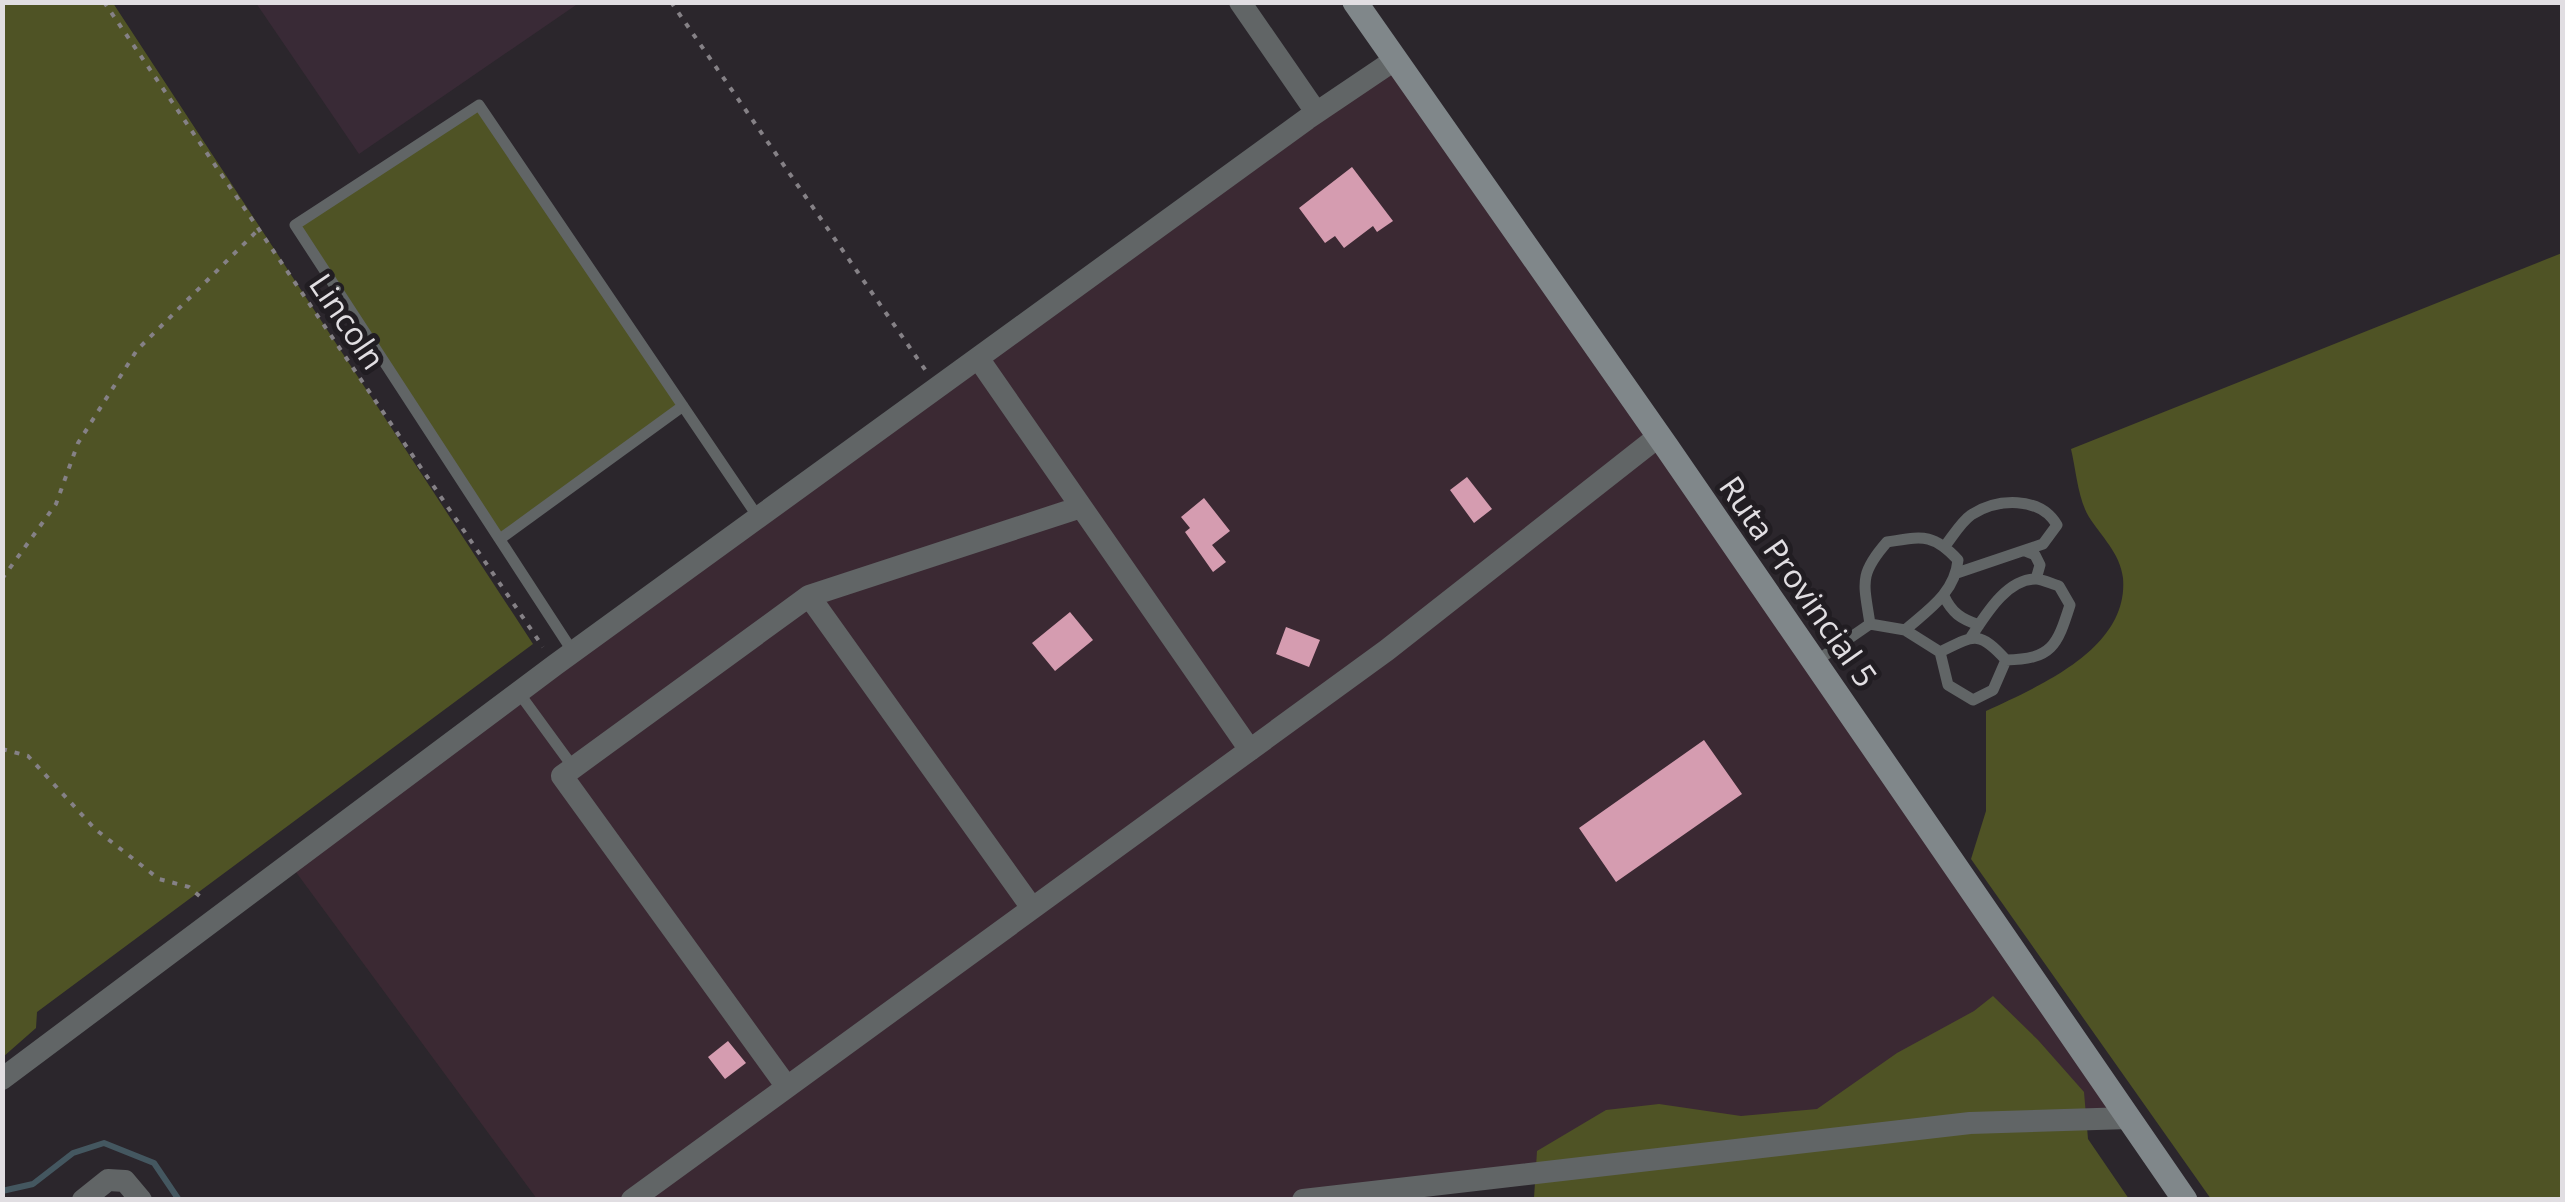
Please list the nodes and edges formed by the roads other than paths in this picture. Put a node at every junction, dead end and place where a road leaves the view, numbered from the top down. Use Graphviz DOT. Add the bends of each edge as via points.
graph roads {
  1 [pos="1240,2"];
  2 [pos="1355,2"];
  3 [pos="1396,59"];
  4 [pos="1316,112"];
  5 [pos="978,358"];
  6 [pos="683,406"];
  7 [pos="1663,441"];
  8 [pos="1082,507"];
  9 [pos="758,518"];
  10 [pos="500,539"];
  11 [pos="1944,546"];
  12 [pos="2024,551"];
  13 [pos="1956,573"];
  14 [pos="2036,579"];
  15 [pos="809,596"];
  16 [pos="1944,596"];
  17 [pos="1870,624"];
  18 [pos="1979,625"];
  19 [pos="1905,630"];
  20 [pos="1970,637"];
  21 [pos="1940,652"];
  22 [pos="564,659"];
  23 [pos="2006,660"];
  24 [pos="1815,662"];
  25 [pos="519,692"];
  26 [pos="1250,750"];
  27 [pos="573,768"];
  28 [pos="1032,908"];
  29 [pos="2,1079"];
  30 [pos="787,1087"];
  31 [pos="2128,1118"];
  32 [pos="84,1200"];
  33 [pos="141,1200"];
  34 [pos="632,1200"];
  35 [pos="1303,1200"];
  36 [pos="2185,1200"];
  1 -- 4 [label="street"];
  2 -- 3 [label="main road, Ruta Provincial 5"];
  3 -- 4 [label="street"];
  3 -- 7 [label="main road, Ruta Provincial 5"];
  4 -- 5 [label="street"];
  5 -- 8 [label="street"];
  5 -- 9 [label="street"];
  6 -- 9 [label="lane"];
  6 -- 10 [label="lane"];
  6 -- 10 [label="lane" via="479,105 295,224"];
  7 -- 24 [label="main road, Ruta Provincial 5"];
  7 -- 26 [label="street"];
  8 -- 15 [label="street"];
  8 -- 26 [label="street"];
  9 -- 22 [label="street"];
  10 -- 22 [label="lane"];
  11 -- 12 [label="lane" via="1969,516 1997,503 2022,503 2057,524 2043,544"];
  11 -- 13 [label="lane" via="1958,560"];
  11 -- 17 [label="lane" via="1927,536 1886,542 1864,581"];
  12 -- 13 [label="lane"];
  12 -- 14 [label="lane" via="2040,566"];
  13 -- 16 [label="lane"];
  14 -- 18 [label="lane" via="2018,584"];
  14 -- 23 [label="lane" via="2059,586 2070,604 2060,638 2035,659"];
  15 -- 27 [label="street"];
  15 -- 28 [label="street"];
  16 -- 18 [label="lane" via="1951,611"];
  16 -- 19 [label="lane"];
  17 -- 19 [label="lane"];
  17 -- 24 [label="lane"];
  18 -- 20 [label="lane"];
  19 -- 21 [label="lane"];
  20 -- 21 [label="lane"];
  20 -- 23 [label="lane" via="1987,639"];
  21 -- 23 [label="lane" via="1948,685 1972,700 1993,690"];
  22 -- 25 [label="street"];
  24 -- 31 [label="main road, Ruta Provincial 5"];
  25 -- 27 [label="lane"];
  25 -- 29 [label="street"];
  26 -- 28 [label="street"];
  27 -- 30 [label="street" via="562,776"];
  28 -- 30 [label="street"];
  30 -- 34 [label="street"];
  31 -- 35 [label="street" via="1970,1123"];
  31 -- 36 [label="main road, Ruta Provincial 5"];
  32 -- 33 [label="street" via="108,1180 125,1181"];
}
